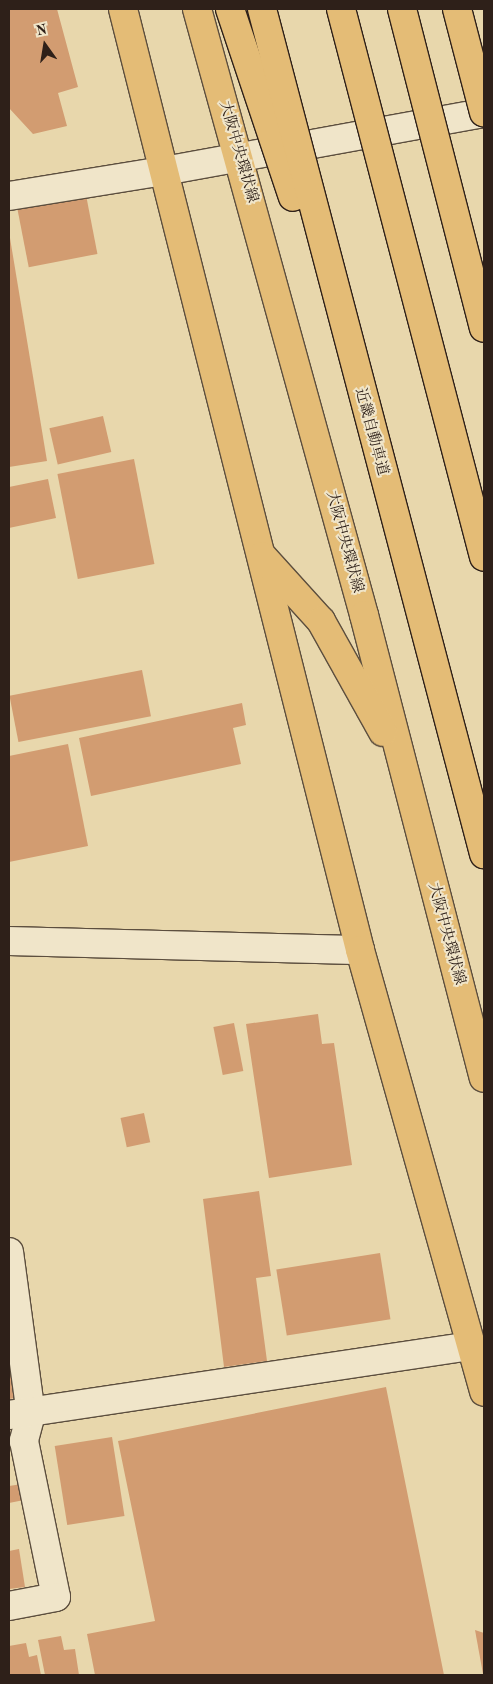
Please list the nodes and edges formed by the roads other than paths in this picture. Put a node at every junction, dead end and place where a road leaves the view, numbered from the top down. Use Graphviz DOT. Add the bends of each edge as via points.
graph roads {
  1 [pos="123,9"];
  2 [pos="197,9"];
  3 [pos="230,9"];
  4 [pos="262,9"];
  5 [pos="340,9"];
  6 [pos="402,9"];
  7 [pos="457,9"];
  8 [pos="484,113"];
  9 [pos="240,159"];
  10 [pos="164,171"];
  11 [pos="9,196"];
  12 [pos="484,328"];
  13 [pos="368,422"];
  14 [pos="260,554"];
  15 [pos="484,557"];
  16 [pos="401,764"];
  17 [pos="484,854"];
  18 [pos="9,941"];
  19 [pos="360,950"];
  20 [pos="484,1078"];
  21 [pos="9,1252"];
  22 [pos="472,1346"];
  23 [pos="484,1392"];
  24 [pos="20,1414"];
  25 [pos="9,1606"];
  1 -- 10 [label="main road"];
  2 -- 9 [label="main road, 大阪中央環状線"];
  3 -- 13 [label="main road, bridge"];
  4 -- 13 [label="main road, 近畿自動車道, bridge"];
  5 -- 15 [label="main road, bridge"];
  6 -- 12 [label="main road, bridge"];
  7 -- 8 [label="main road, bridge"];
  8 -- 9 [label="street"];
  9 -- 10 [label="street"];
  9 -- 16 [label="main road, 大阪中央環状線" via="364,615"];
  10 -- 11 [label="street"];
  10 -- 14 [label="main road"];
  13 -- 17 [label="main road, 近畿自動車道, bridge"];
  14 -- 16 [label="main road" via="321,621"];
  14 -- 19 [label="main road"];
  16 -- 20 [label="main road, 大阪中央環状線"];
  18 -- 19 [label="street"];
  19 -- 22 [label="main road"];
  21 -- 24 [label="street"];
  22 -- 23 [label="main road"];
  22 -- 24 [label="street"];
  24 -- 25 [label="street" via="56,1597"];
}
